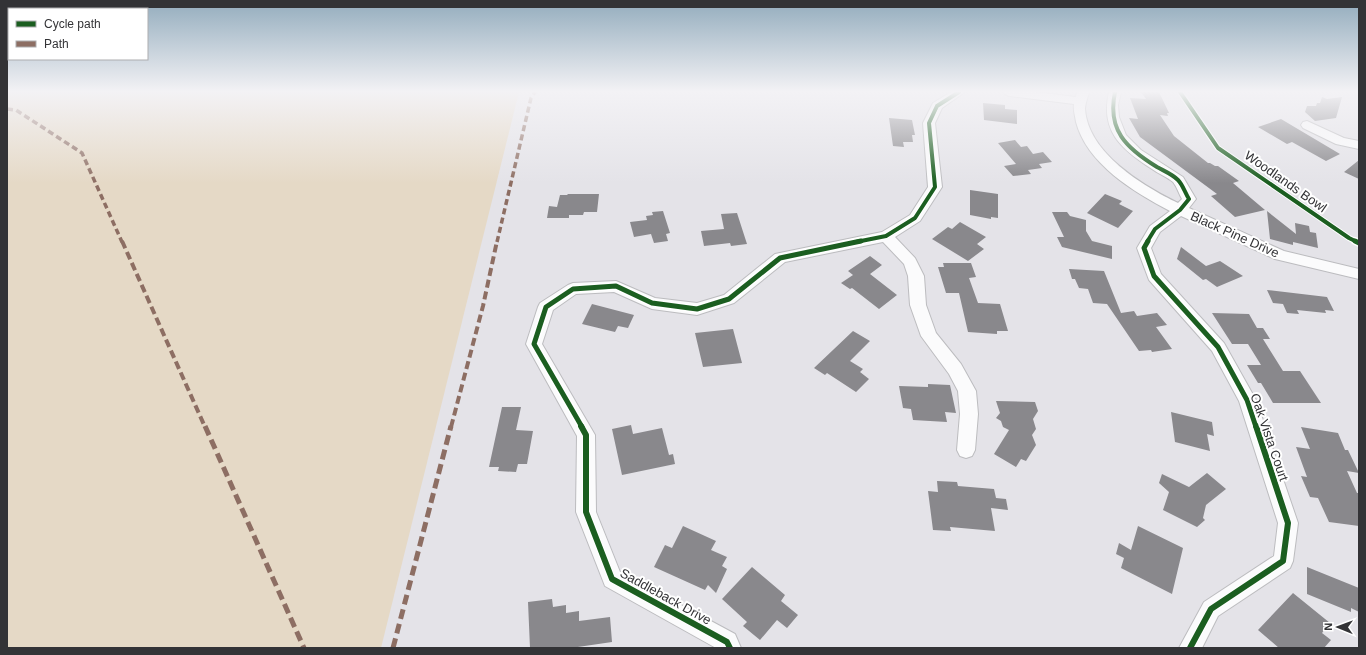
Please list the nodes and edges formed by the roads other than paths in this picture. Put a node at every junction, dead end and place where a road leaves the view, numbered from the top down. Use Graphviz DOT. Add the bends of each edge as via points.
graph roads {
  1 [pos="928,123"];
  2 [pos="1083,123"];
  3 [pos="1113,123"];
  4 [pos="1307,125"];
  5 [pos="1359,145"];
  6 [pos="1180,210"];
  7 [pos="886,236"];
  8 [pos="1359,274"];
  9 [pos="966,450"];
  10 [pos="730,648"];
  11 [pos="1190,648"];
  1 -- 7 [label="street, Saddleback Drive" via="935,187 915,218"];
  2 -- 6 [label="street, Black Pine Drive" via="1086,135 1111,167 1152,196"];
  3 -- 6 [label="street" via="1124,141 1179,181 1188,199"];
  4 -- 5 [label="street" via="1340,141"];
  6 -- 8 [label="street, Black Pine Drive" via="1280,255"];
  6 -- 11 [label="street, Oak Vista Court" via="1155,229 1144,248 1154,276 1218,347 1247,400 1288,524 1283,561 1210,609"];
  7 -- 9 [label="street" via="910,262 916,276 918,305 929,336 955,369 967,391 969,414"];
  7 -- 10 [label="street, Saddleback Drive" via="780,258 729,299 697,309 652,302 616,286 573,289 546,307 534,344 586,435 586,512 612,579 727,642"];
}
